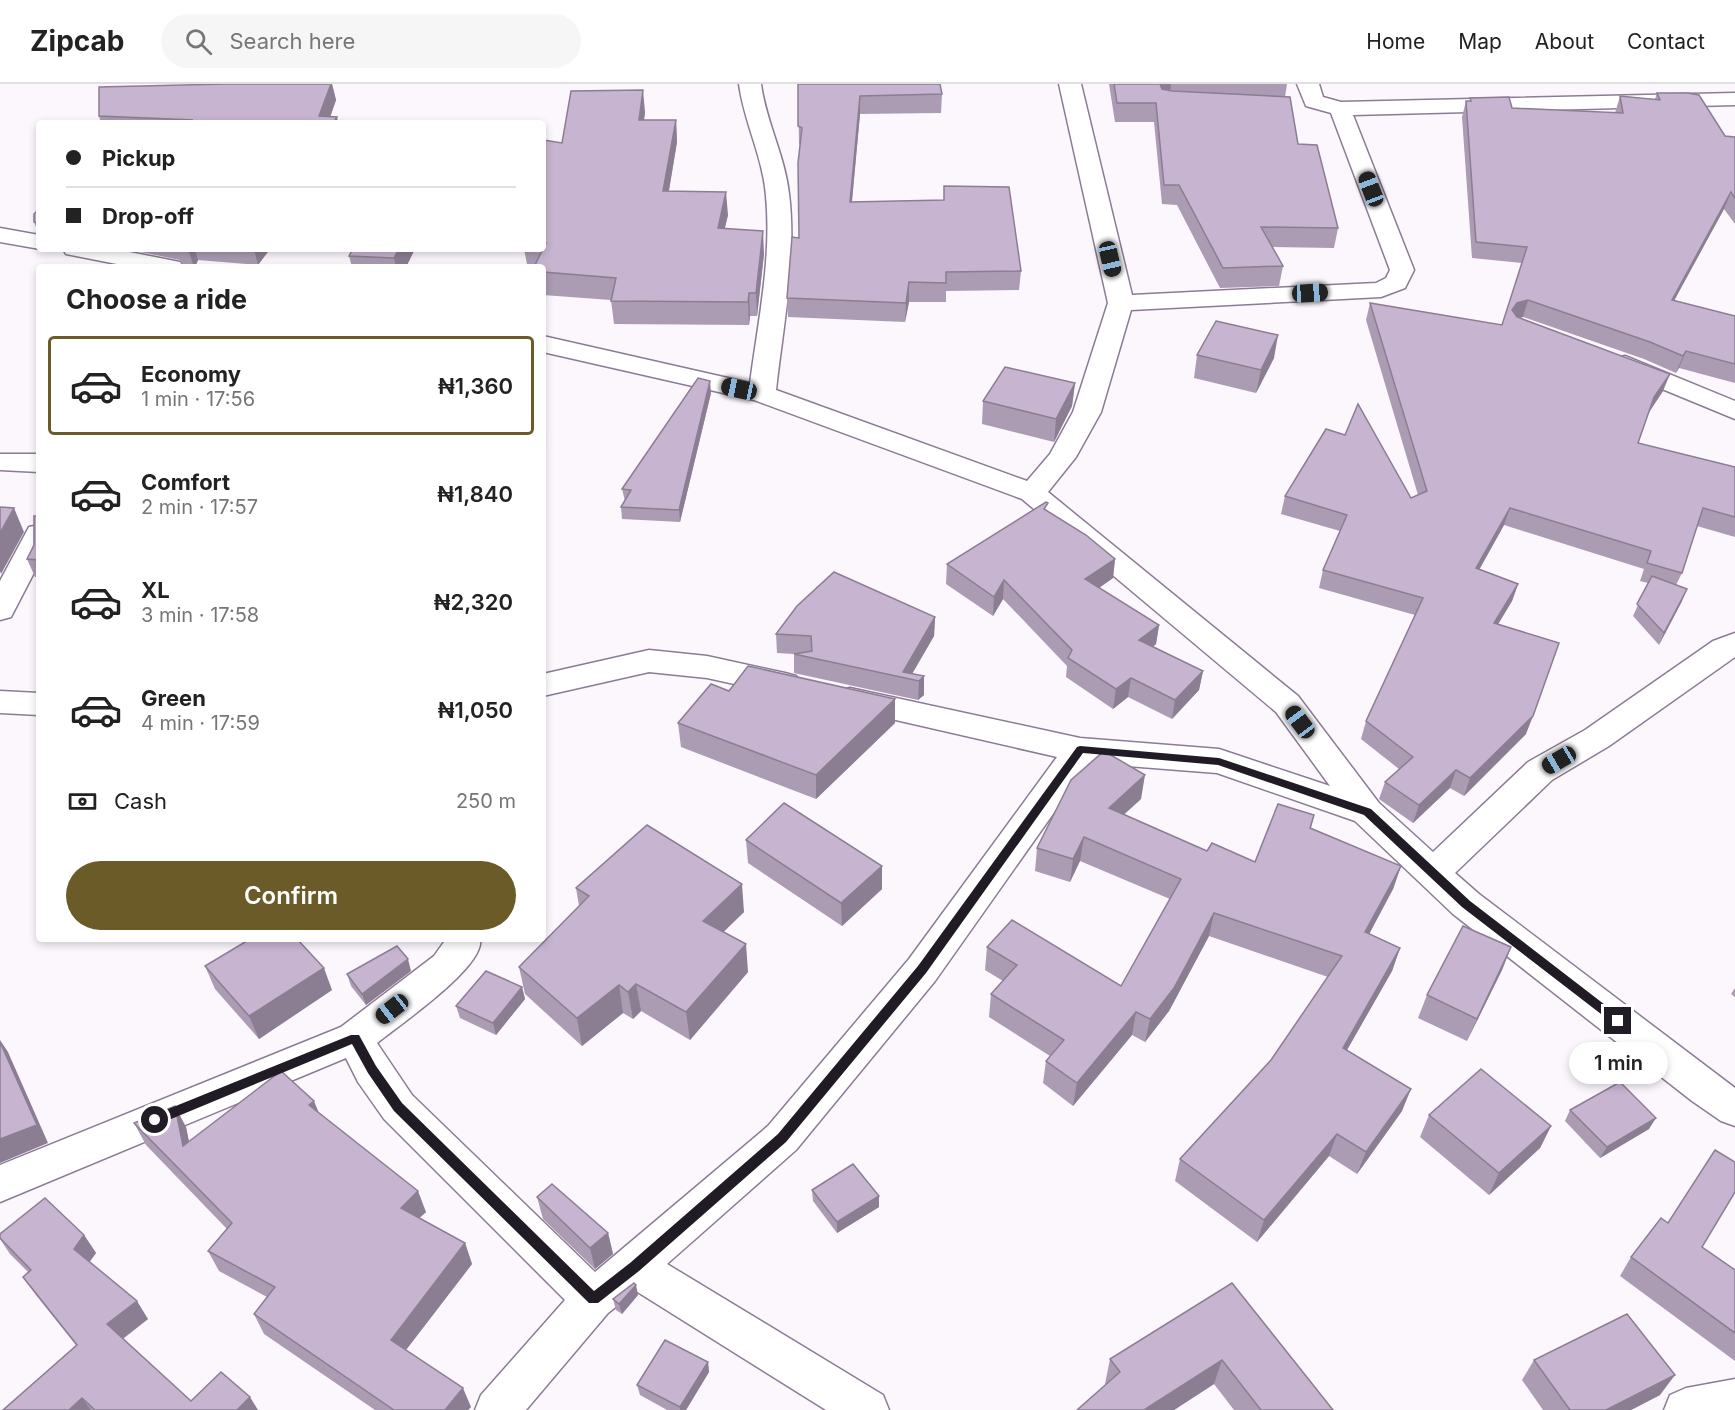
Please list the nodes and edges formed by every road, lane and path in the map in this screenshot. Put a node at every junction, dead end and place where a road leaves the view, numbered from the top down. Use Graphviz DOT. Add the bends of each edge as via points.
graph roads {
  1 [pos="750,84"];
  2 [pos="1070,84"];
  3 [pos="1308,84"];
  4 [pos="1735,99"];
  5 [pos="1297,107"];
  6 [pos="1335,108"];
  7 [pos="0,235"];
  8 [pos="36,241"];
  9 [pos="91,252"];
  10 [pos="155,264"];
  11 [pos="1120,303"];
  12 [pos="546,345"];
  13 [pos="1600,355"];
  14 [pos="762,394"];
  15 [pos="1735,411"];
  16 [pos="0,462"];
  17 [pos="36,463"];
  18 [pos="1032,493"];
  19 [pos="36,540"];
  20 [pos="0,610"];
  21 [pos="1735,645"];
  22 [pos="546,684"];
  23 [pos="0,702"];
  24 [pos="36,704"];
  25 [pos="1080,750"];
  26 [pos="1367,812"];
  27 [pos="1434,873"];
  28 [pos="463,942"];
  29 [pos="355,1038"];
  30 [pos="1735,1108"];
  31 [pos="0,1184"];
  32 [pos="634,1267"];
  33 [pos="593,1299"];
  34 [pos="1735,1401"];
  35 [pos="497,1410"];
  36 [pos="867,1410"];
  37 [pos="1686,1410"];
  1 -- 14 [label="street" via="778,194 779,241"];
  2 -- 11 [label="street"];
  3 -- 6 [label="street" via="1314,101"];
  4 -- 6 [label="street"];
  5 -- 6 [label="street"];
  6 -- 11 [label="street" via="1401,270 1396,283 1381,290"];
  7 -- 8 [label="street"];
  9 -- 10 [label="street"];
  11 -- 18 [label="street" via="1087,412 1062,457"];
  12 -- 14 [label="street"];
  13 -- 15 [label="street"];
  14 -- 18 [label="street"];
  16 -- 17 [label="street"];
  18 -- 26 [label="street" via="1287,704"];
  19 -- 20 [label="street"];
  21 -- 27 [label="street" via="1597,738 1540,771"];
  22 -- 25 [label="street" via="649,661 707,667"];
  23 -- 24 [label="street"];
  25 -- 26 [label="street" via="1219,761"];
  25 -- 32 [label="street" via="922,970 782,1138"];
  26 -- 27 [label="street"];
  27 -- 30 [label="street" via="1466,904"];
  28 -- 29 [label="street" via="447,967"];
  29 -- 31 [label="street"];
  29 -- 33 [label="street" via="398,1107"];
  32 -- 33 [label="street"];
  32 -- 36 [label="street"];
  33 -- 35 [label="street"];
  34 -- 37 [label="street"];
}
